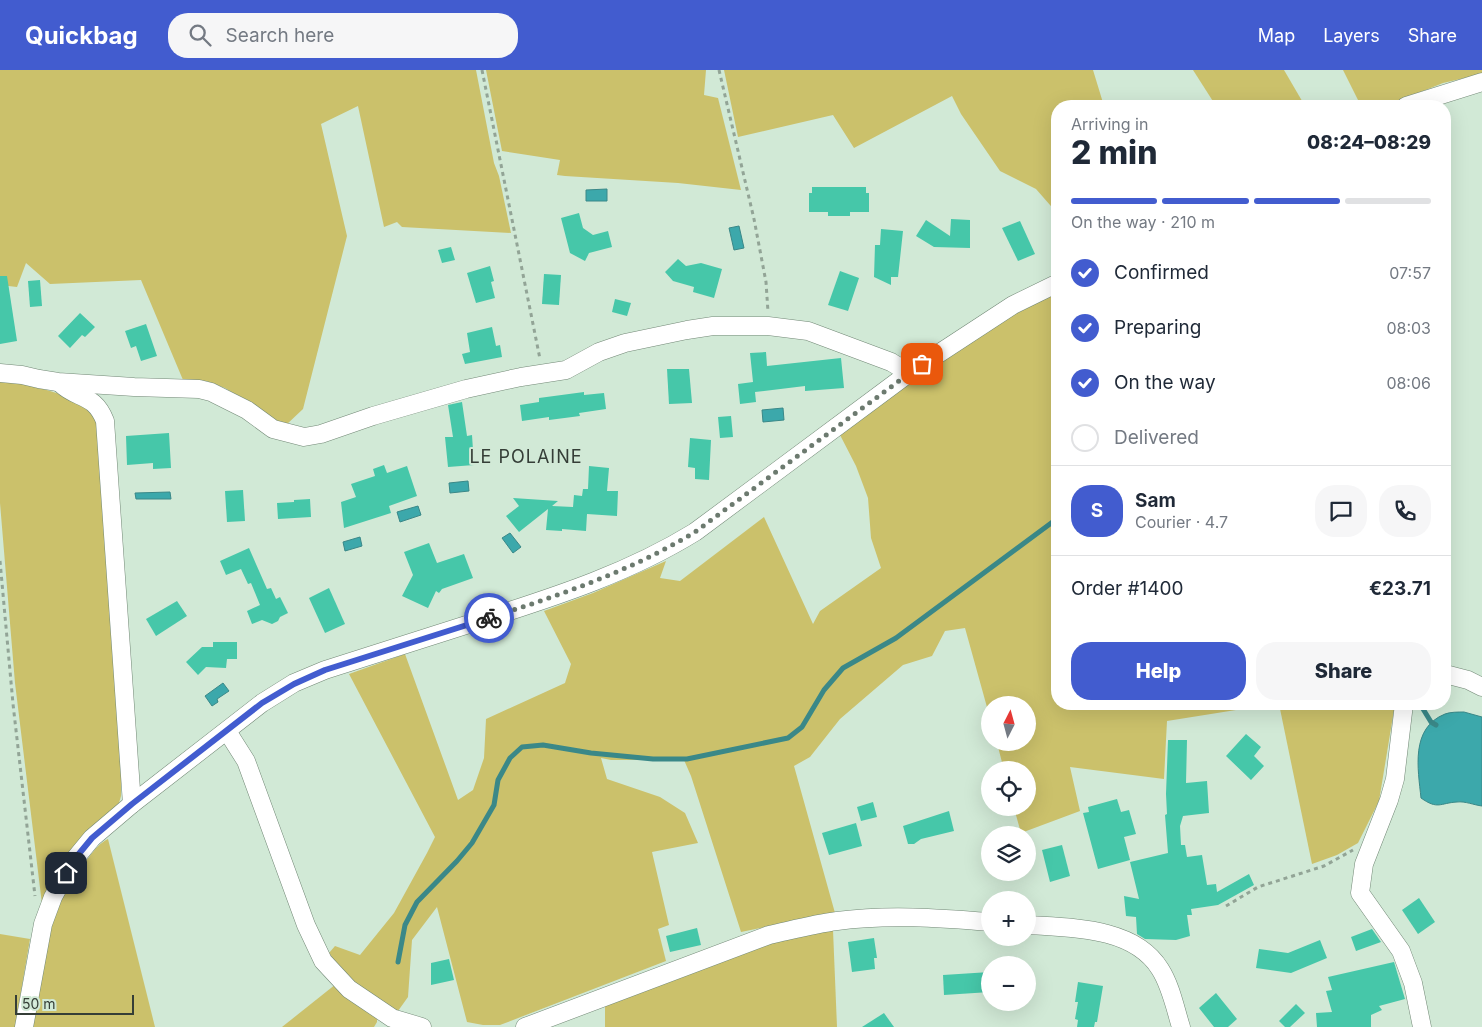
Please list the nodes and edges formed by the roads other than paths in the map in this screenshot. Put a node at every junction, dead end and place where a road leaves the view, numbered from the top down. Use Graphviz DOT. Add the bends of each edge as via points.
graph roads {
  1 [pos="1482,82"];
  2 [pos="1425,100"];
  3 [pos="1051,286"];
  4 [pos="0,373"];
  5 [pos="909,373"];
  6 [pos="58,382"];
  7 [pos="1451,676"];
  8 [pos="1482,687"];
  9 [pos="1403,710"];
  10 [pos="227,731"];
  11 [pos="132,804"];
  12 [pos="981,921"];
  13 [pos="1036,926"];
  14 [pos="24,1027"];
  15 [pos="422,1027"];
  16 [pos="525,1027"];
  17 [pos="1181,1027"];
  18 [pos="1422,1027"];
  1 -- 2 [label="street"];
  3 -- 5 [label="street" via="1013,305"];
  4 -- 6 [label="street"];
  5 -- 6 [label="street" via="891,362 808,332 768,326 713,326 625,343 599,352 566,370 466,389 304,437 273,429 247,410 211,392"];
  5 -- 10 [label="street" via="695,532 663,552 546,599 325,670 262,703"];
  6 -- 11 [label="street" via="92,401 105,421"];
  7 -- 8 [label="street"];
  9 -- 18 [label="street" via="1395,778 1364,864 1360,893 1401,951 1413,983"];
  10 -- 11 [label="street"];
  10 -- 15 [label="street" via="246,761 322,961 349,989 392,1018"];
  11 -- 14 [label="street" via="92,838 73,861 53,897 43,924"];
  12 -- 16 [label="street" via="876,917 807,926 761,938"];
  13 -- 17 [label="street" via="1103,933 1135,945 1152,958 1163,974"];
}
